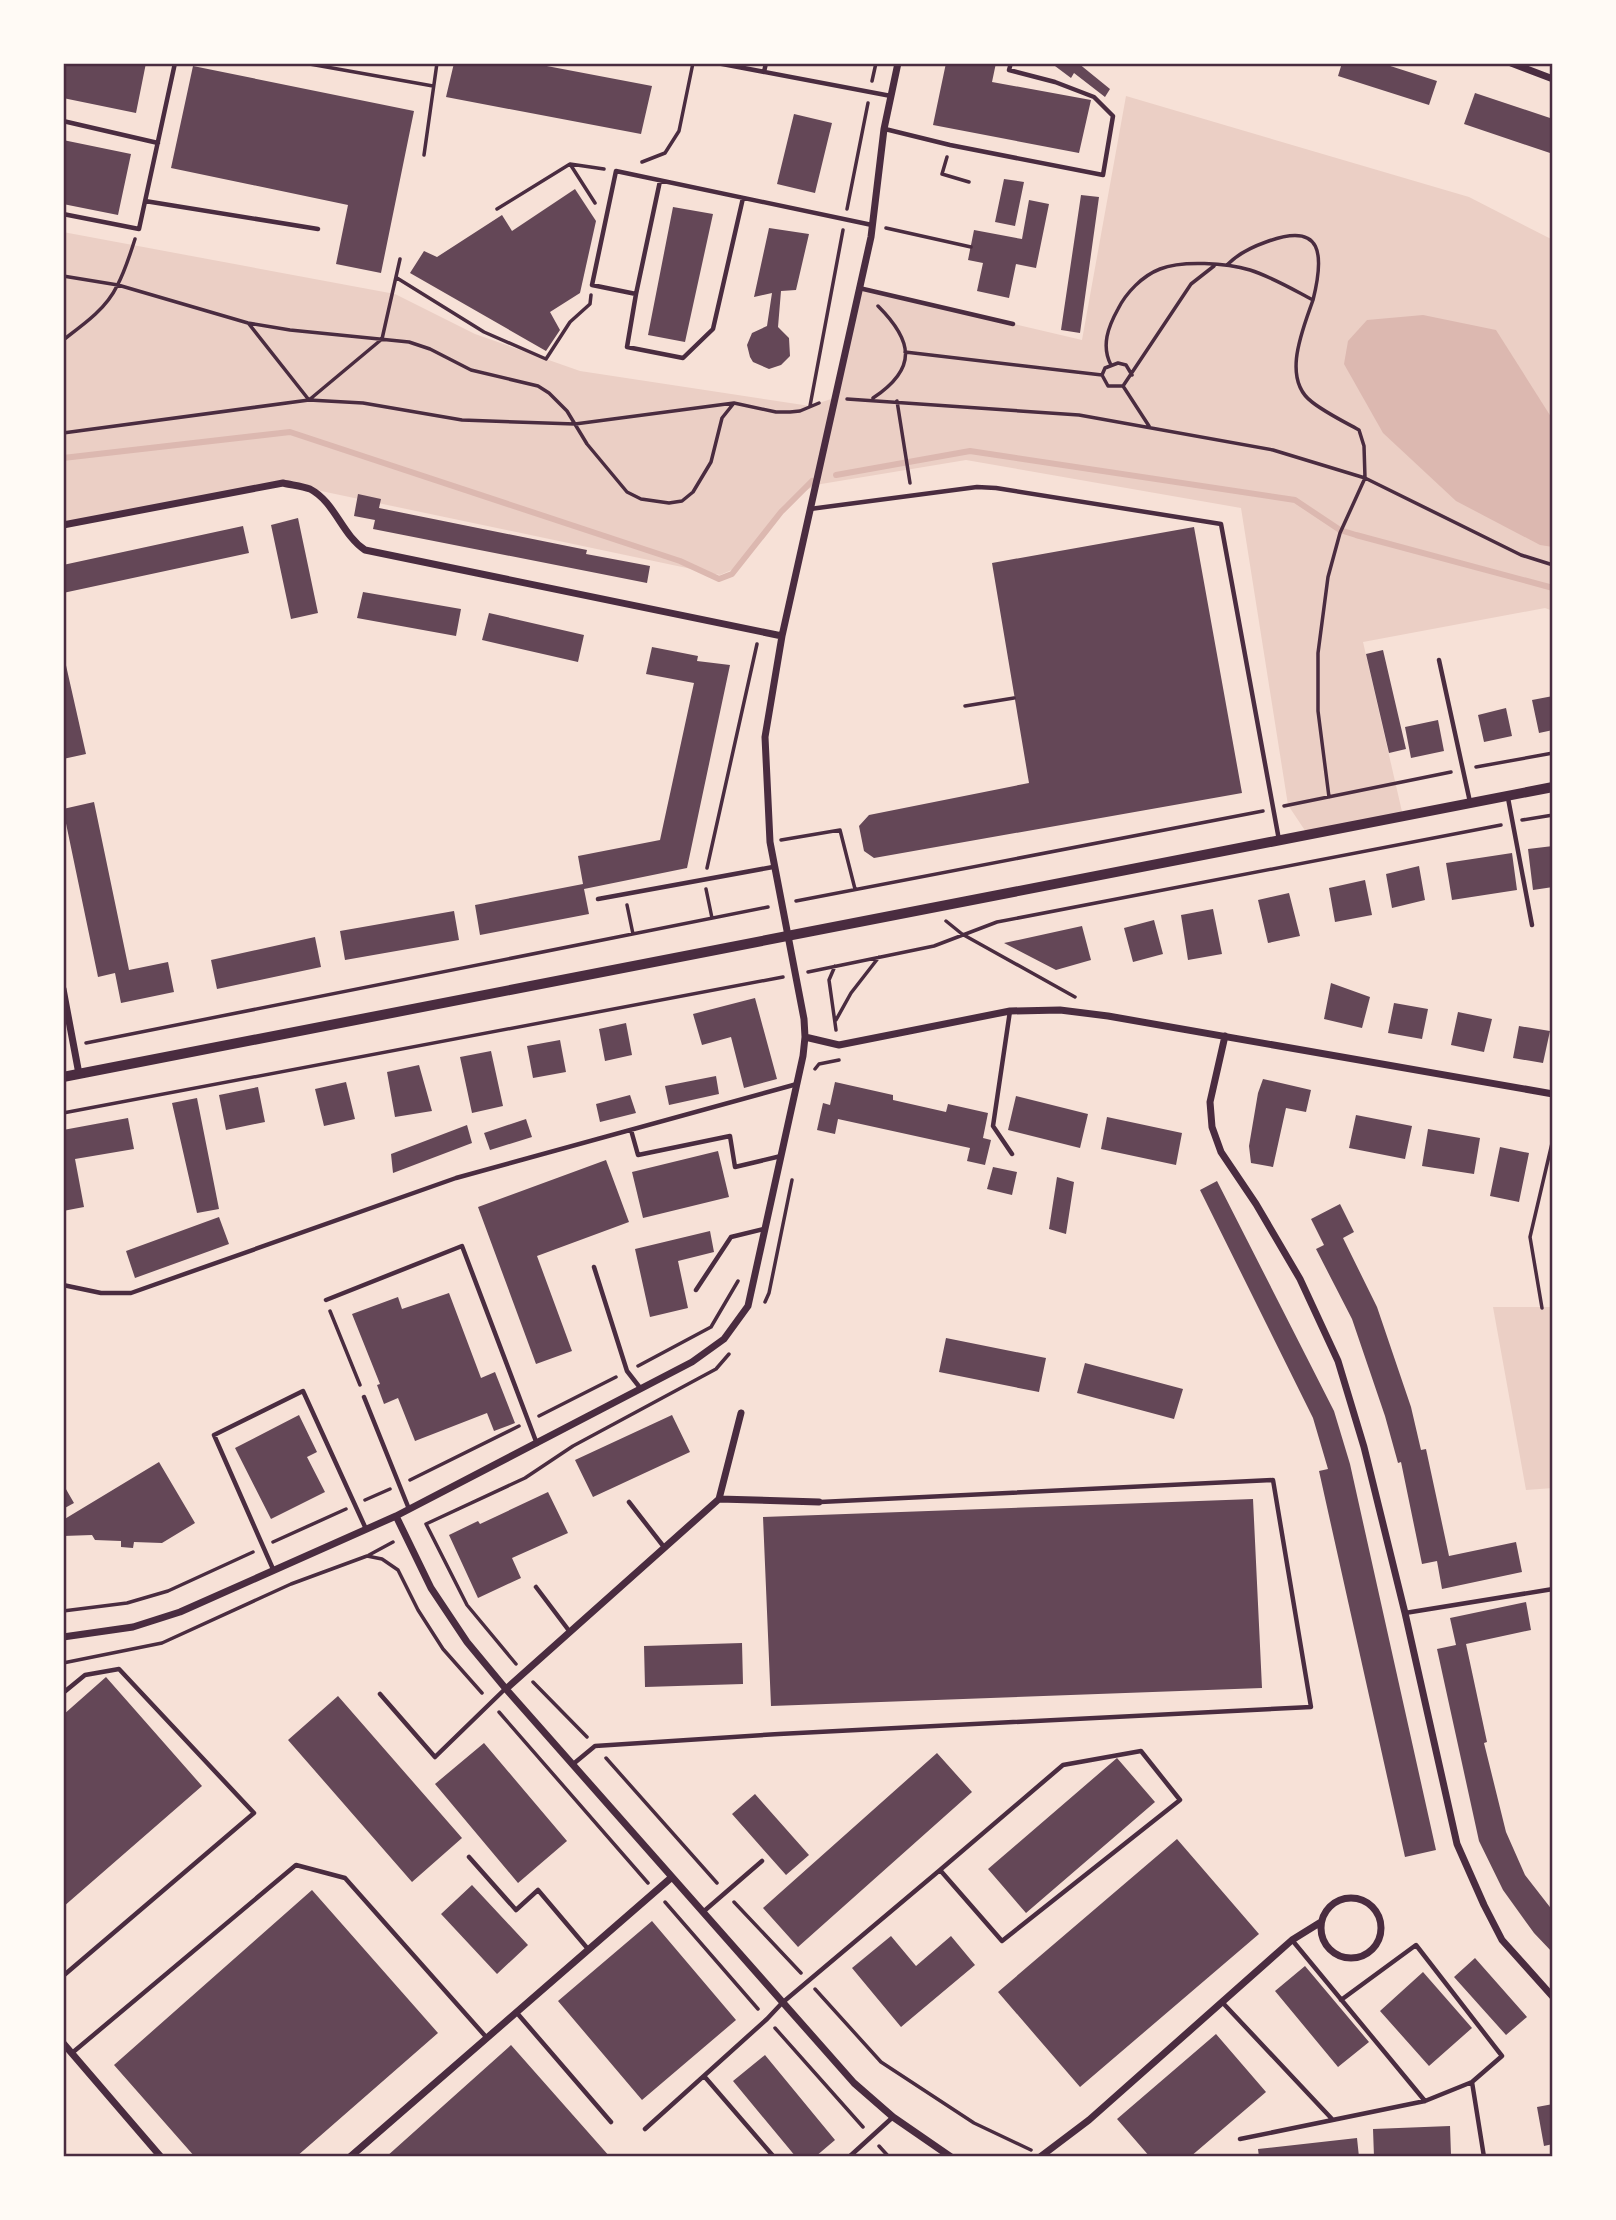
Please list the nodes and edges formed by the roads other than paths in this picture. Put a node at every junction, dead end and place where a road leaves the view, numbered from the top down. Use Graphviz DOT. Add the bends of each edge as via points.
graph roads {
  1 [pos="175,63"];
  2 [pos="717,63"];
  3 [pos="766,63"];
  4 [pos="898,63"];
  5 [pos="1011,63"];
  6 [pos="1511,63"];
  7 [pos="764,72"];
  8 [pos="1553,79"];
  9 [pos="891,96"];
  10 [pos="63,121"];
  11 [pos="884,129"];
  12 [pos="158,143"];
  13 [pos="660,180"];
  14 [pos="743,198"];
  15 [pos="145,201"];
  16 [pos="63,214"];
  17 [pos="873,225"];
  18 [pos="318,229"];
  19 [pos="859,288"];
  20 [pos="636,294"];
  21 [pos="1013,324"];
  22 [pos="810,509"];
  23 [pos="63,525"];
  24 [pos="782,636"];
  25 [pos="1439,660"];
  26 [pos="1553,787"];
  27 [pos="1507,796"];
  28 [pos="1470,803"];
  29 [pos="1279,840"];
  30 [pos="774,867"];
  31 [pos="598,899"];
  32 [pos="1532,925"];
  33 [pos="788,936"];
  34 [pos="63,989"];
  35 [pos="64,1000"];
  36 [pos="1010,1011"];
  37 [pos="1225,1036"];
  38 [pos="805,1037"];
  39 [pos="79,1074"];
  40 [pos="63,1077"];
  41 [pos="797,1084"];
  42 [pos="1553,1094"];
  43 [pos="631,1130"];
  44 [pos="1012,1154"];
  45 [pos="782,1156"];
  46 [pos="765,1229"];
  47 [pos="594,1267"];
  48 [pos="63,1285"];
  49 [pos="696,1290"];
  50 [pos="326,1300"];
  51 [pos="641,1390"];
  52 [pos="364,1397"];
  53 [pos="741,1413"];
  54 [pos="537,1444"];
  55 [pos="719,1499"];
  56 [pos="629,1502"];
  57 [pos="819,1502"];
  58 [pos="410,1509"];
  59 [pos="396,1516"];
  60 [pos="366,1529"];
  61 [pos="664,1548"];
  62 [pos="273,1569"];
  63 [pos="536,1587"];
  64 [pos="1553,1588"];
  65 [pos="1405,1613"];
  66 [pos="570,1632"];
  67 [pos="63,1637"];
  68 [pos="506,1689"];
  69 [pos="63,1693"];
  70 [pos="380,1694"];
  71 [pos="572,1765"];
  72 [pos="469,1857"];
  73 [pos="762,1861"];
  74 [pos="940,1870"];
  75 [pos="672,1877"];
  76 [pos="703,1912"];
  77 [pos="1321,1923"];
  78 [pos="1292,1940"];
  79 [pos="589,1949"];
  80 [pos="63,1976"];
  81 [pos="1553,1997"];
  82 [pos="1341,2000"];
  83 [pos="782,2003"];
  84 [pos="1222,2003"];
  85 [pos="517,2013"];
  86 [pos="487,2038"];
  87 [pos="63,2043"];
  88 [pos="72,2053"];
  89 [pos="704,2076"];
  90 [pos="1472,2082"];
  91 [pos="1425,2101"];
  92 [pos="893,2118"];
  93 [pos="1333,2120"];
  94 [pos="611,2122"];
  95 [pos="645,2129"];
  96 [pos="1240,2139"];
  97 [pos="1041,2156"];
  98 [pos="161,2157"];
  99 [pos="350,2157"];
  100 [pos="774,2157"];
  101 [pos="849,2157"];
  102 [pos="951,2157"];
  103 [pos="1484,2157"];
  1 -- 12 [label="lane"];
  2 -- 7 [label="lane"];
  3 -- 7 [label="lane"];
  4 -- 9 [label="street"];
  5 -- 11 [label="lane" via="1009,70 1094,97 1113,116 1103,175"];
  6 -- 8 [label="street"];
  7 -- 9 [label="lane"];
  9 -- 11 [label="street"];
  10 -- 12 [label="lane"];
  11 -- 17 [label="street"];
  12 -- 15 [label="lane"];
  13 -- 14 [label="lane"];
  13 -- 20 [label="lane"];
  13 -- 20 [label="lane" via="616,171 592,285"];
  14 -- 17 [label="lane"];
  14 -- 20 [label="lane" via="713,329 682,358 627,347"];
  15 -- 16 [label="lane" via="139,229"];
  15 -- 18 [label="lane"];
  17 -- 19 [label="street"];
  19 -- 21 [label="lane"];
  19 -- 22 [label="street"];
  22 -- 24 [label="street"];
  22 -- 29 [label="lane" via="977,487 1221,524"];
  23 -- 24 [label="street" via="283,483 310,489 365,550"];
  24 -- 30 [label="street" via="765,737"];
  25 -- 28 [label="lane"];
  26 -- 27 [label="street"];
  27 -- 28 [label="street"];
  27 -- 32 [label="lane"];
  28 -- 29 [label="street"];
  29 -- 33 [label="street"];
  30 -- 31 [label="lane"];
  30 -- 33 [label="street"];
  33 -- 38 [label="street"];
  33 -- 39 [label="street"];
  34 -- 35 [label="street"];
  35 -- 39 [label="street"];
  36 -- 37 [label="street" via="1060,1010"];
  36 -- 38 [label="street" via="839,1045"];
  36 -- 44 [label="lane" via="993,1126"];
  37 -- 42 [label="street"];
  37 -- 65 [label="street" via="1210,1102 1212,1127 1221,1152 1300,1279 1338,1361"];
  38 -- 41 [label="street"];
  39 -- 40 [label="street"];
  41 -- 43 [label="lane"];
  41 -- 45 [label="street"];
  43 -- 45 [label="lane" via="638,1155 730,1136 735,1167"];
  43 -- 48 [label="lane" via="456,1178 131,1293 101,1293"];
  45 -- 46 [label="street"];
  46 -- 49 [label="lane" via="731,1237"];
  46 -- 51 [label="street" via="748,1306 724,1339"];
  47 -- 51 [label="lane" via="627,1371"];
  50 -- 54 [label="lane" via="463,1246"];
  51 -- 54 [label="street"];
  52 -- 58 [label="lane"];
  53 -- 55 [label="street"];
  54 -- 58 [label="street"];
  55 -- 57 [label="street"];
  55 -- 61 [label="street"];
  56 -- 61 [label="lane"];
  57 -- 71 [label="lane" via="1273,1480 1311,1707 595,1746"];
  58 -- 59 [label="street"];
  59 -- 60 [label="street"];
  59 -- 68 [label="street" via="431,1588"];
  60 -- 62 [label="street"];
  60 -- 62 [label="lane" via="303,1391 214,1435"];
  61 -- 66 [label="street"];
  62 -- 67 [label="street" via="180,1612 132,1627"];
  63 -- 66 [label="lane"];
  64 -- 65 [label="lane"];
  65 -- 81 [label="street" via="1457,1844 1502,1940"];
  66 -- 68 [label="street"];
  68 -- 70 [label="lane" via="435,1757"];
  68 -- 71 [label="street"];
  69 -- 80 [label="lane" via="85,1675 119,1670 254,1813"];
  71 -- 75 [label="street"];
  72 -- 79 [label="lane" via="516,1910 538,1890"];
  73 -- 76 [label="lane"];
  74 -- 74 [label="lane" via="1063,1765 1141,1751 1180,1800 1002,1941"];
  74 -- 83 [label="lane"];
  75 -- 76 [label="street"];
  75 -- 79 [label="street"];
  76 -- 83 [label="street"];
  77 -- 77 [label="street" via="1323,1938 1332,1951 1346,1958 1362,1956 1374,1947 1381,1933 1380,1918 1371,1905 1356,1898 1341,1899 1328,1909"];
  77 -- 78 [label="street"];
  78 -- 82 [label="lane"];
  78 -- 84 [label="street"];
  79 -- 85 [label="street"];
  82 -- 90 [label="lane" via="1416,1945 1502,2056"];
  82 -- 91 [label="lane"];
  83 -- 89 [label="lane"];
  83 -- 92 [label="street"];
  84 -- 93 [label="lane"];
  84 -- 97 [label="street"];
  85 -- 86 [label="street"];
  85 -- 94 [label="lane"];
  86 -- 88 [label="lane" via="345,1878 296,1865"];
  86 -- 99 [label="street"];
  87 -- 88 [label="street"];
  88 -- 98 [label="street"];
  89 -- 95 [label="lane"];
  89 -- 100 [label="lane"];
  90 -- 91 [label="lane"];
  90 -- 103 [label="lane"];
  91 -- 93 [label="lane"];
  92 -- 101 [label="lane"];
  92 -- 102 [label="street"];
  93 -- 96 [label="lane"];
}
